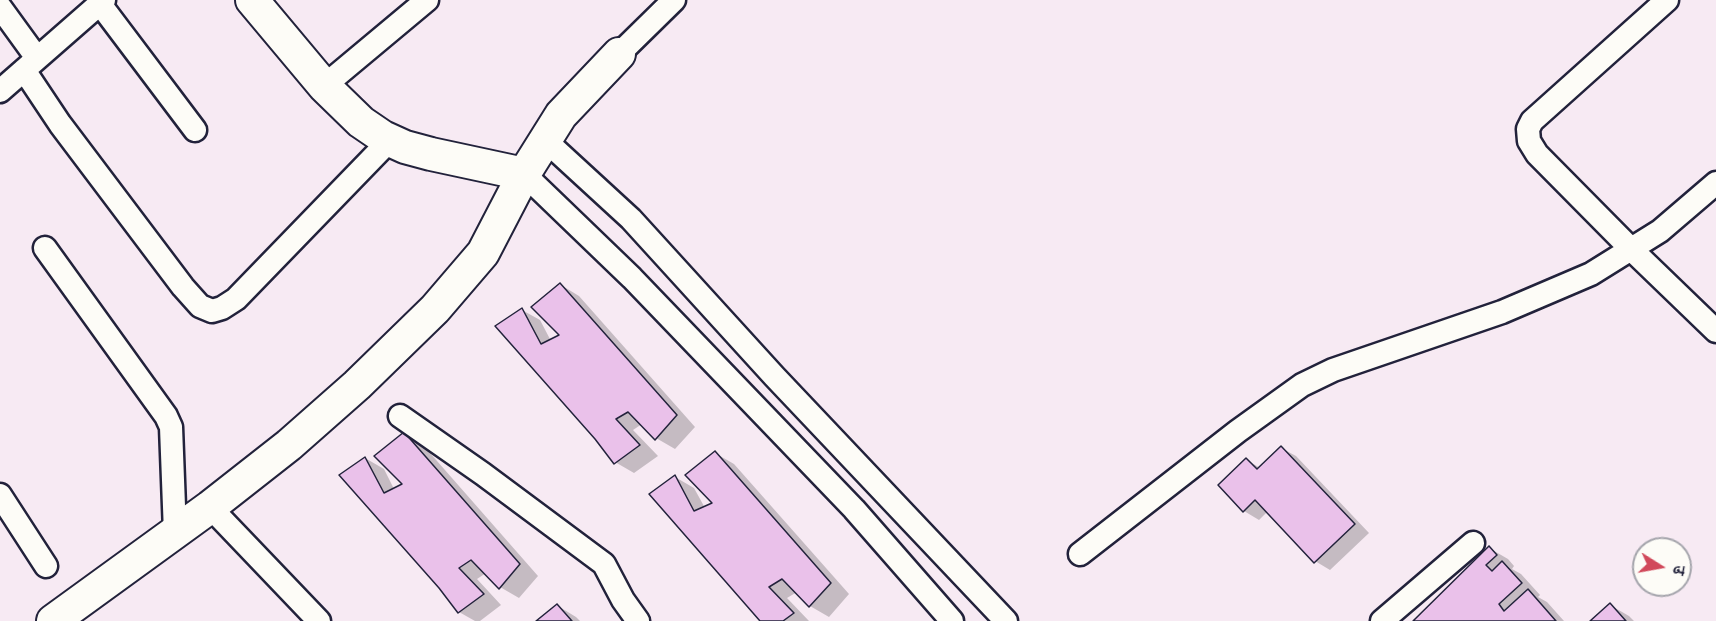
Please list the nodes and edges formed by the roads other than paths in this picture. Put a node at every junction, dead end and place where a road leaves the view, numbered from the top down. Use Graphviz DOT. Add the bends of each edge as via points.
graph roads {
  1 [pos="252,0"];
  2 [pos="427,0"];
  3 [pos="674,0"];
  4 [pos="1667,0"];
  5 [pos="102,2"];
  6 [pos="0,7"];
  7 [pos="619,54"];
  8 [pos="30,64"];
  9 [pos="324,86"];
  10 [pos="0,91"];
  11 [pos="553,127"];
  12 [pos="195,130"];
  13 [pos="390,140"];
  14 [pos="524,174"];
  15 [pos="1716,183"];
  16 [pos="45,248"];
  17 [pos="1631,249"];
  18 [pos="1716,331"];
  19 [pos="400,416"];
  20 [pos="0,495"];
  21 [pos="210,507"];
  22 [pos="175,533"];
  23 [pos="1473,543"];
  24 [pos="1080,554"];
  25 [pos="46,566"];
  26 [pos="53,621"];
  27 [pos="319,621"];
  28 [pos="638,621"];
  29 [pos="952,621"];
  30 [pos="1006,621"];
  31 [pos="1382,621"];
  1 -- 9 [label="street"];
  2 -- 9 [label="street"];
  3 -- 7 [label="street"];
  4 -- 17 [label="street" via="1528,129 1528,141 1537,154"];
  5 -- 8 [label="street"];
  5 -- 12 [label="street"];
  6 -- 8 [label="street"];
  7 -- 11 [label="street"];
  8 -- 10 [label="street"];
  8 -- 13 [label="street" via="60,124 183,287 200,306 212,311 236,300"];
  9 -- 13 [label="street" via="361,122"];
  11 -- 14 [label="street"];
  11 -- 30 [label="street" via="774,376"];
  13 -- 14 [label="street" via="431,154"];
  14 -- 21 [label="street" via="483,253 435,309 349,393"];
  14 -- 29 [label="street" via="632,279 846,500"];
  15 -- 17 [label="street" via="1660,231"];
  16 -- 22 [label="street" via="166,416 171,427"];
  17 -- 18 [label="street"];
  17 -- 24 [label="street" via="1591,274 1522,304 1310,380"];
  19 -- 28 [label="street" via="604,564"];
  20 -- 25 [label="street"];
  21 -- 22 [label="street"];
  21 -- 27 [label="street"];
  22 -- 26 [label="street"];
  23 -- 31 [label="street"];
}
